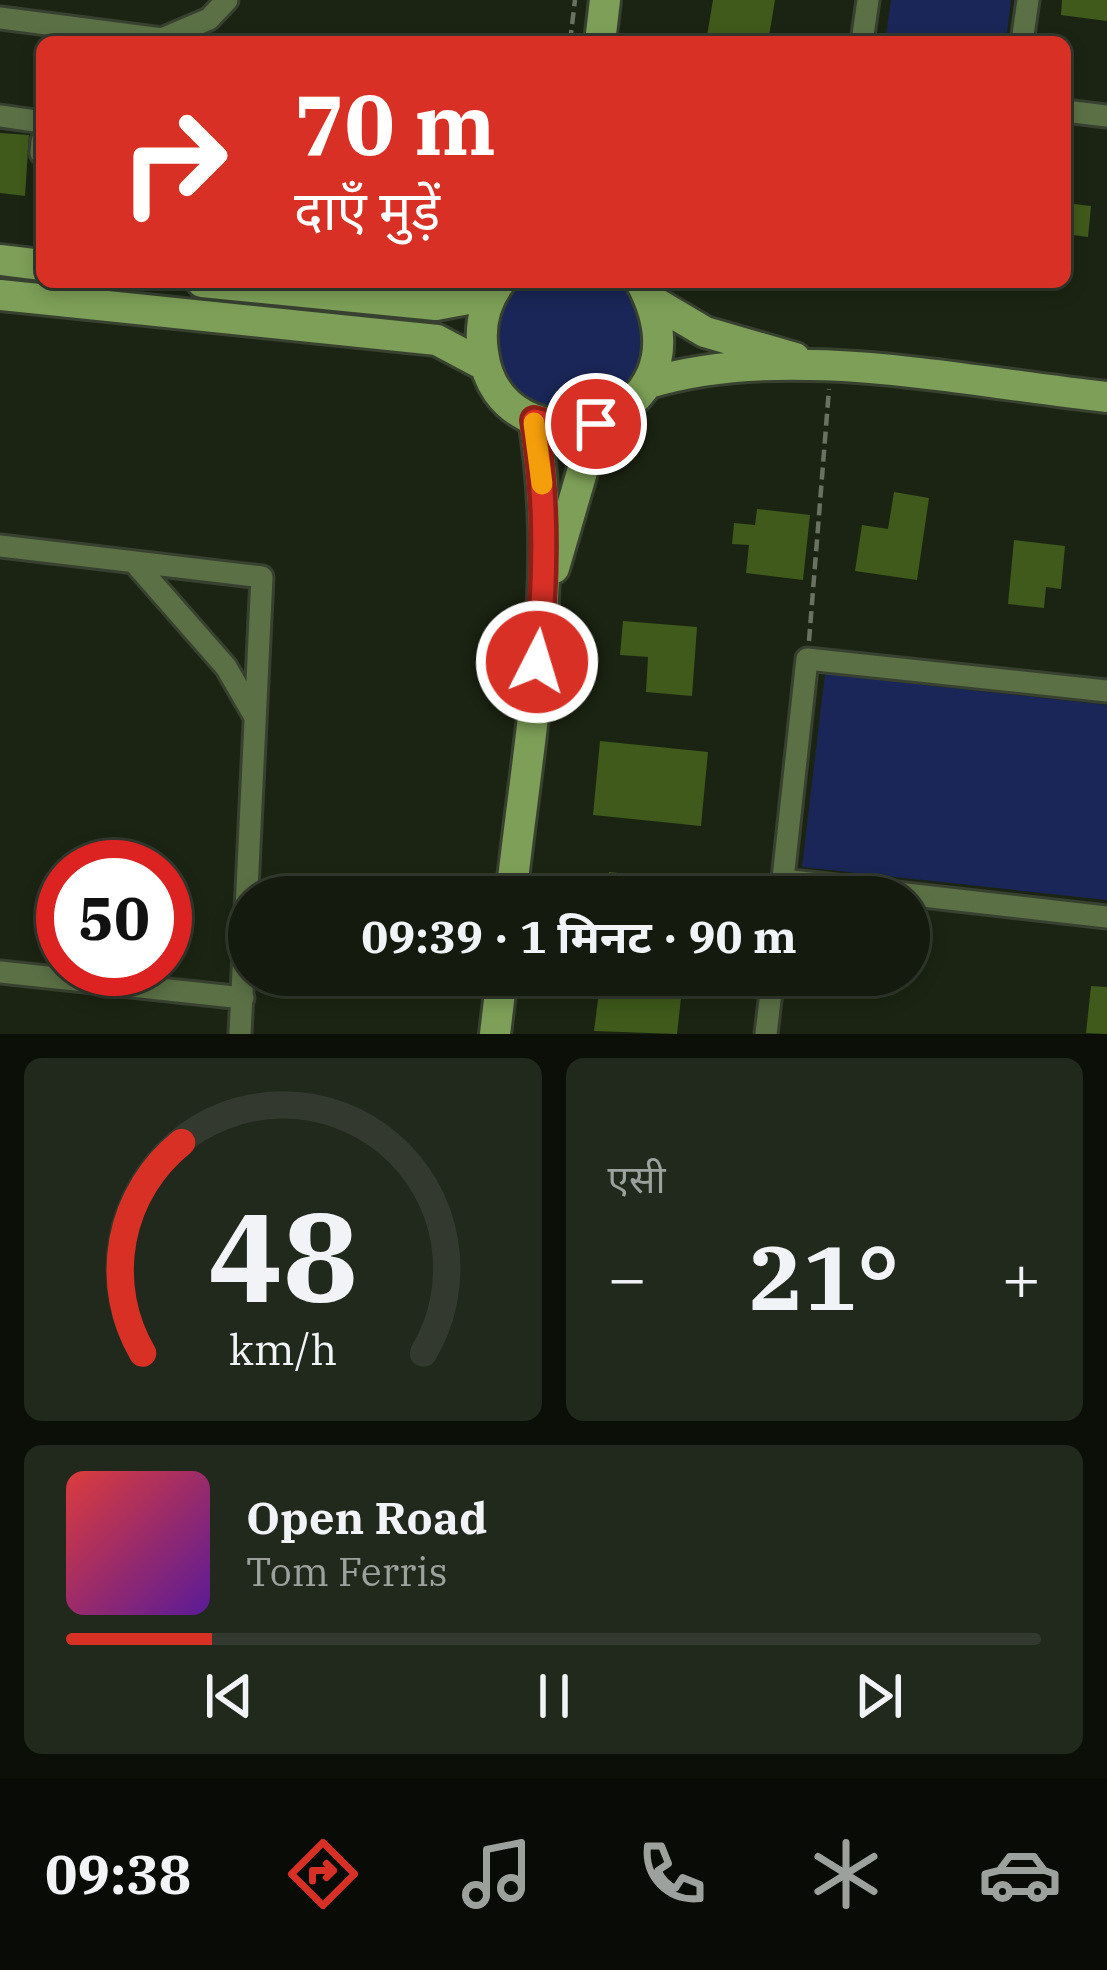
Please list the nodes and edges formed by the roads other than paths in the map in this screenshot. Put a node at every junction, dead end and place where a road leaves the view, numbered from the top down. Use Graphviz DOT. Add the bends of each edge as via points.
graph roads {
  1 [pos="227,0"];
  2 [pos="605,0"];
  3 [pos="868,0"];
  4 [pos="1028,0"];
  5 [pos="0,18"];
  6 [pos="70,35"];
  7 [pos="169,36"];
  8 [pos="601,36"];
  9 [pos="863,36"];
  10 [pos="1023,36"];
  11 [pos="1071,112"];
  12 [pos="0,116"];
  13 [pos="1107,116"];
  14 [pos="36,121"];
  15 [pos="0,260"];
  16 [pos="36,264"];
  17 [pos="263,288"];
  18 [pos="495,289"];
  19 [pos="646,291"];
  20 [pos="0,295"];
  21 [pos="484,365"];
  22 [pos="830,368"];
  23 [pos="649,382"];
  24 [pos="1107,397"];
  25 [pos="534,420"];
  26 [pos="596,424"];
  27 [pos="0,546"];
  28 [pos="134,562"];
  29 [pos="543,614"];
  30 [pos="1107,692"];
  31 [pos="255,718"];
  32 [pos="513,876"];
  33 [pos="783,876"];
  34 [pos="930,901"];
  35 [pos="1107,917"];
  36 [pos="0,972"];
  37 [pos="500,996"];
  38 [pos="771,996"];
  39 [pos="243,998"];
  40 [pos="240,1034"];
  41 [pos="495,1034"];
  42 [pos="766,1034"];
  1 -- 7 [label="street" via="209,20"];
  2 -- 8 [label="main road"];
  3 -- 9 [label="street"];
  4 -- 10 [label="street"];
  5 -- 6 [label="street"];
  11 -- 13 [label="street"];
  12 -- 14 [label="street"];
  15 -- 16 [label="main road"];
  17 -- 18 [label="main road" via="436,305"];
  18 -- 21 [label="main road" via="480,330"];
  19 -- 22 [label="main road" via="705,332"];
  19 -- 23 [label="main road" via="661,344"];
  20 -- 21 [label="main road" via="437,340"];
  21 -- 25 [label="main road" via="502,396"];
  22 -- 23 [label="main road" via="700,367"];
  22 -- 24 [label="main road"];
  23 -- 26 [label="main road" via="630,406"];
  25 -- 26 [label="main road" via="564,428"];
  25 -- 29 [label="main road"];
  26 -- 29 [label="main road"];
  27 -- 28 [label="street"];
  28 -- 31 [label="street" via="226,667"];
  28 -- 31 [label="street" via="262,577"];
  29 -- 32 [label="main road"];
  30 -- 33 [label="street" via="807,659"];
  31 -- 39 [label="street"];
  34 -- 35 [label="street"];
  36 -- 39 [label="street"];
  37 -- 41 [label="main road"];
  38 -- 42 [label="street"];
  39 -- 40 [label="street"];
}
